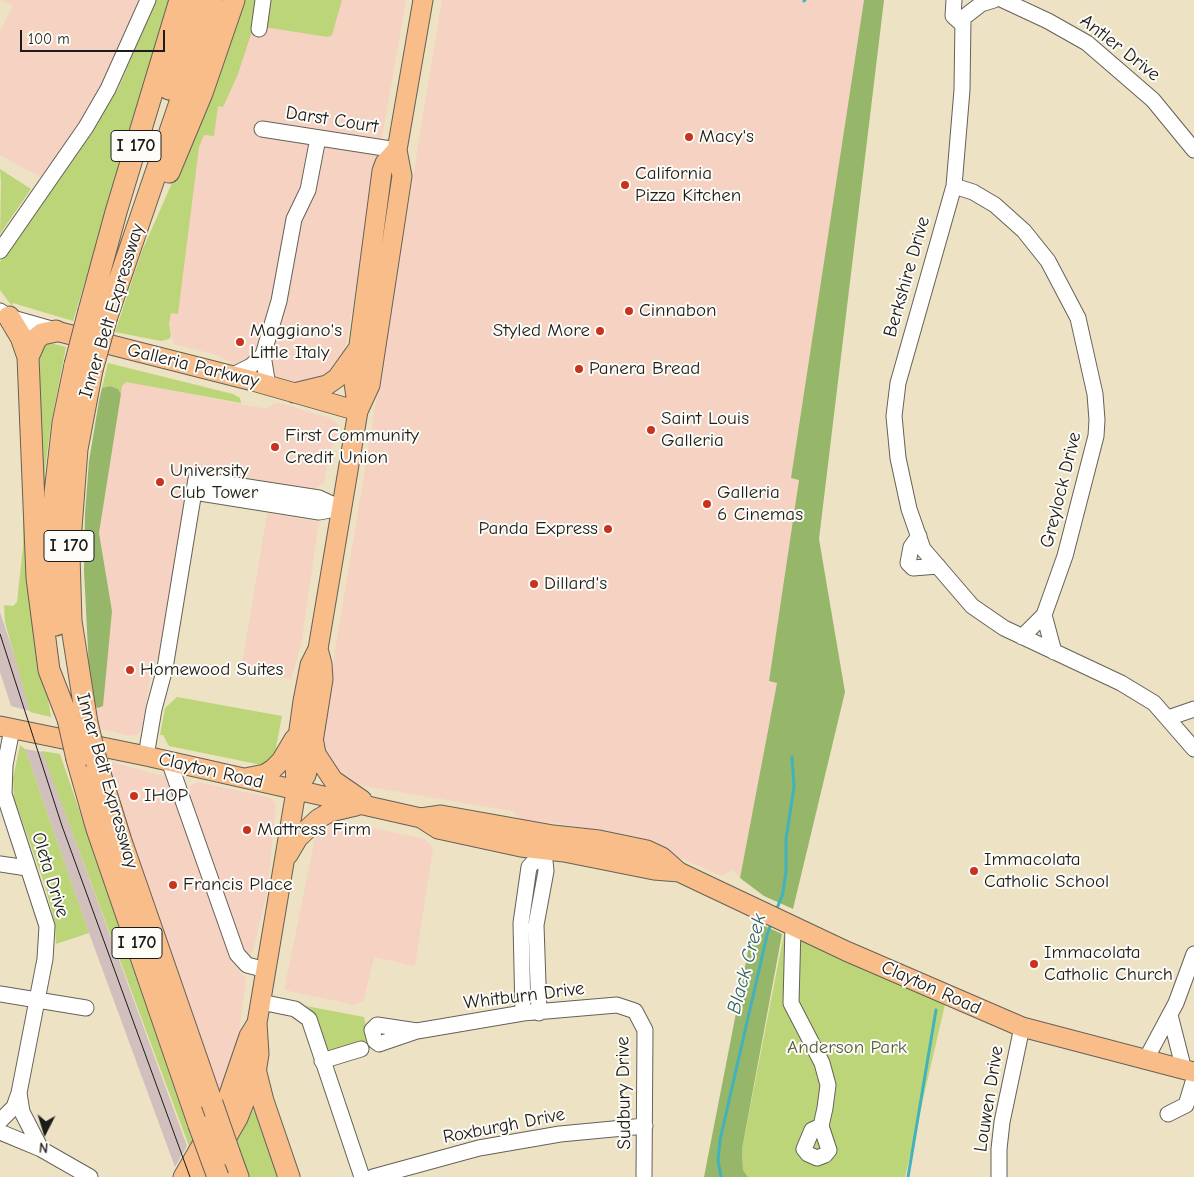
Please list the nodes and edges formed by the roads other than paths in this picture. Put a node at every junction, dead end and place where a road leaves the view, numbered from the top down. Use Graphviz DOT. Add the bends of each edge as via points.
graph roads {
  1 [pos="148,0"];
  2 [pos="180,0"];
  3 [pos="196,0"];
  4 [pos="212,0"];
  5 [pos="234,0"];
  6 [pos="263,0"];
  7 [pos="423,0"];
  8 [pos="954,0"];
  9 [pos="1003,0"];
  10 [pos="963,22"];
  11 [pos="259,29"];
  12 [pos="262,129"];
  13 [pos="318,138"];
  14 [pos="397,150"];
  15 [pos="1194,150"];
  16 [pos="954,186"];
  17 [pos="132,240"];
  18 [pos="0,251"];
  19 [pos="96,307"];
  20 [pos="4,314"];
  21 [pos="56,331"];
  22 [pos="358,347"];
  23 [pos="263,355"];
  24 [pos="28,357"];
  25 [pos="232,376"];
  26 [pos="268,386"];
  27 [pos="293,393"];
  28 [pos="358,411"];
  29 [pos="341,508"];
  30 [pos="919,536"];
  31 [pos="938,566"];
  32 [pos="1044,615"];
  33 [pos="1022,637"];
  34 [pos="1054,652"];
  35 [pos="1194,709"];
  36 [pos="1168,718"];
  37 [pos="78,721"];
  38 [pos="6,727"];
  39 [pos="306,734"];
  40 [pos="1194,749"];
  41 [pos="146,756"];
  42 [pos="169,761"];
  43 [pos="87,762"];
  44 [pos="244,779"];
  45 [pos="296,791"];
  46 [pos="371,806"];
  47 [pos="422,818"];
  48 [pos="544,851"];
  49 [pos="284,862"];
  50 [pos="0,864"];
  51 [pos="28,868"];
  52 [pos="679,872"];
  53 [pos="790,926"];
  54 [pos="1194,954"];
  55 [pos="266,970"];
  56 [pos="0,994"];
  57 [pos="37,1001"];
  58 [pos="261,1002"];
  59 [pos="86,1008"];
  60 [pos="635,1011"];
  61 [pos="531,1013"];
  62 [pos="1170,1015"];
  63 [pos="257,1023"];
  64 [pos="377,1025"];
  65 [pos="1022,1027"];
  66 [pos="361,1049"];
  67 [pos="322,1061"];
  68 [pos="1145,1061"];
  69 [pos="256,1073"];
  70 [pos="1191,1074"];
  71 [pos="19,1094"];
  72 [pos="1190,1110"];
  73 [pos="1168,1114"];
  74 [pos="0,1121"];
  75 [pos="644,1126"];
  76 [pos="821,1126"];
  77 [pos="0,1132"];
  78 [pos="41,1149"];
  79 [pos="90,1177"];
  80 [pos="183,1177"];
  81 [pos="204,1177"];
  82 [pos="218,1177"];
  83 [pos="238,1177"];
  84 [pos="289,1177"];
  85 [pos="362,1177"];
  86 [pos="373,1177"];
  87 [pos="644,1177"];
  88 [pos="999,1177"];
  1 -- 18 [label="street" via="108,89 86,127"];
  2 -- 19 [label="highway, Inner Belt Expressway / I 170" via="116,212"];
  3 -- 19 [label="highway"];
  4 -- 17 [label="highway, Inner Belt Expressway / I 170" via="199,48"];
  5 -- 17 [label="highway" via="215,60 186,132 159,193"];
  6 -- 11 [label="street"];
  7 -- 14 [label="main road"];
  8 -- 10 [label="street, Berkshire Drive" via="953,16"];
  9 -- 10 [label="street, Antler Drive" via="981,4"];
  9 -- 15 [label="street, Antler Drive" via="1087,43 1153,100"];
  10 -- 16 [label="street, Berkshire Drive" via="962,90"];
  12 -- 13 [label="street, Darst Court"];
  13 -- 14 [label="street, Darst Court"];
  13 -- 23 [label="street" via="308,190 292,225 279,302"];
  14 -- 22 [label="main road" via="382,171"];
  14 -- 28 [label="main road" via="402,176 370,385"];
  16 -- 30 [label="street, Berkshire Drive" via="898,383 894,416 898,458"];
  16 -- 32 [label="street, Greylock Drive" via="973,192 995,206 1024,231 1065,289 1087,350 1098,420 1096,436 1065,556"];
  17 -- 19 [label="highway, Inner Belt Expressway / I 170"];
  19 -- 37 [label="highway, Inner Belt Expressway / I 170, bridge" via="83,368 69,555"];
  20 -- 21 [label="street, Galleria Parkway"];
  20 -- 24 [label="highway" via="21,337"];
  21 -- 24 [label="highway" via="36,339"];
  21 -- 25 [label="main road, Galleria Parkway"];
  22 -- 27 [label="main road" via="337,378 327,385"];
  22 -- 28 [label="main road" via="354,390"];
  23 -- 25 [label="street"];
  23 -- 26 [label="street"];
  24 -- 37 [label="highway" via="37,578 49,670"];
  25 -- 26 [label="main road, Galleria Parkway"];
  26 -- 27 [label="main road, Galleria Parkway"];
  27 -- 28 [label="main road, Galleria Parkway"];
  28 -- 29 [label="main road"];
  29 -- 39 [label="main road" via="318,649 323,679"];
  29 -- 41 [label="street" via="319,512 195,486 165,668"];
  30 -- 31 [label="street, Berkshire Drive" via="923,549"];
  30 -- 31 [label="street" via="911,546 908,563 913,568"];
  31 -- 33 [label="street, Berkshire Drive" via="972,606"];
  32 -- 33 [label="street, Greylock Drive"];
  32 -- 34 [label="street"];
  33 -- 34 [label="street, Berkshire Drive"];
  34 -- 36 [label="street, Berkshire Drive" via="1121,683 1154,703"];
  35 -- 36 [label="street"];
  36 -- 40 [label="street, Berkshire Drive"];
  37 -- 43 [label="highway, Inner Belt Expressway / I 170, bridge"];
  38 -- 41 [label="main road, Clayton Road"];
  38 -- 51 [label="street, Oleta Drive" via="4,794"];
  39 -- 44 [label="main road" via="273,769"];
  39 -- 45 [label="main road" via="295,759"];
  39 -- 46 [label="main road" via="333,780"];
  41 -- 42 [label="main road, Clayton Road"];
  42 -- 44 [label="main road, Clayton Road"];
  42 -- 55 [label="street" via="236,954 247,965"];
  43 -- 82 [label="highway, Inner Belt Expressway / I 170, bridge" via="97,829"];
  43 -- 83 [label="highway, Inner Belt Expressway / I 170, bridge" via="121,841"];
  44 -- 45 [label="main road, Clayton Road"];
  45 -- 46 [label="main road, Clayton Road"];
  45 -- 49 [label="main road"];
  46 -- 47 [label="main road, Clayton Road"];
  46 -- 49 [label="main road" via="344,808 318,819 298,838"];
  47 -- 48 [label="main road, Clayton Road" via="438,829"];
  47 -- 52 [label="main road, Clayton Road" via="441,815 647,850 662,856"];
  48 -- 52 [label="main road, Clayton Road"];
  48 -- 61 [label="street" via="546,871 536,925"];
  49 -- 55 [label="main road"];
  50 -- 51 [label="street"];
  51 -- 57 [label="street, Oleta Drive" via="47,926"];
  52 -- 53 [label="main road, Clayton Road"];
  53 -- 65 [label="main road, Clayton Road"];
  53 -- 76 [label="street" via="791,1003 822,1063 828,1085"];
  54 -- 62 [label="street"];
  55 -- 58 [label="main road"];
  56 -- 57 [label="street"];
  57 -- 59 [label="street"];
  57 -- 71 [label="street, Oleta Drive"];
  58 -- 63 [label="main road"];
  58 -- 67 [label="street" via="295,1009 306,1016"];
  60 -- 61 [label="street, Whitburn Drive" via="617,1005"];
  60 -- 75 [label="street, Sudbury Drive" via="645,1030"];
  61 -- 64 [label="street, Whitburn Drive" via="417,1031 376,1044 372,1030"];
  62 -- 68 [label="street"];
  62 -- 70 [label="street"];
  63 -- 69 [label="main road" via="259,1054"];
  63 -- 80 [label="main road" via="249,1036 226,1103"];
  65 -- 68 [label="main road, Clayton Road"];
  65 -- 88 [label="street, Louwen Drive" via="1002,1122"];
  66 -- 67 [label="street"];
  67 -- 85 [label="street"];
  68 -- 70 [label="main road, Clayton Road"];
  69 -- 81 [label="main road" via="242,1111"];
  69 -- 84 [label="highway"];
  70 -- 72 [label="street"];
  71 -- 74 [label="street, Oleta Drive" via="14,1107"];
  71 -- 78 [label="street, Oleta Drive" via="22,1112"];
  72 -- 73 [label="street"];
  75 -- 86 [label="street, Roxburgh Drive" via="560,1134 479,1148"];
  75 -- 87 [label="street, Sudbury Drive"];
  77 -- 78 [label="street"];
  78 -- 79 [label="street"];
}
